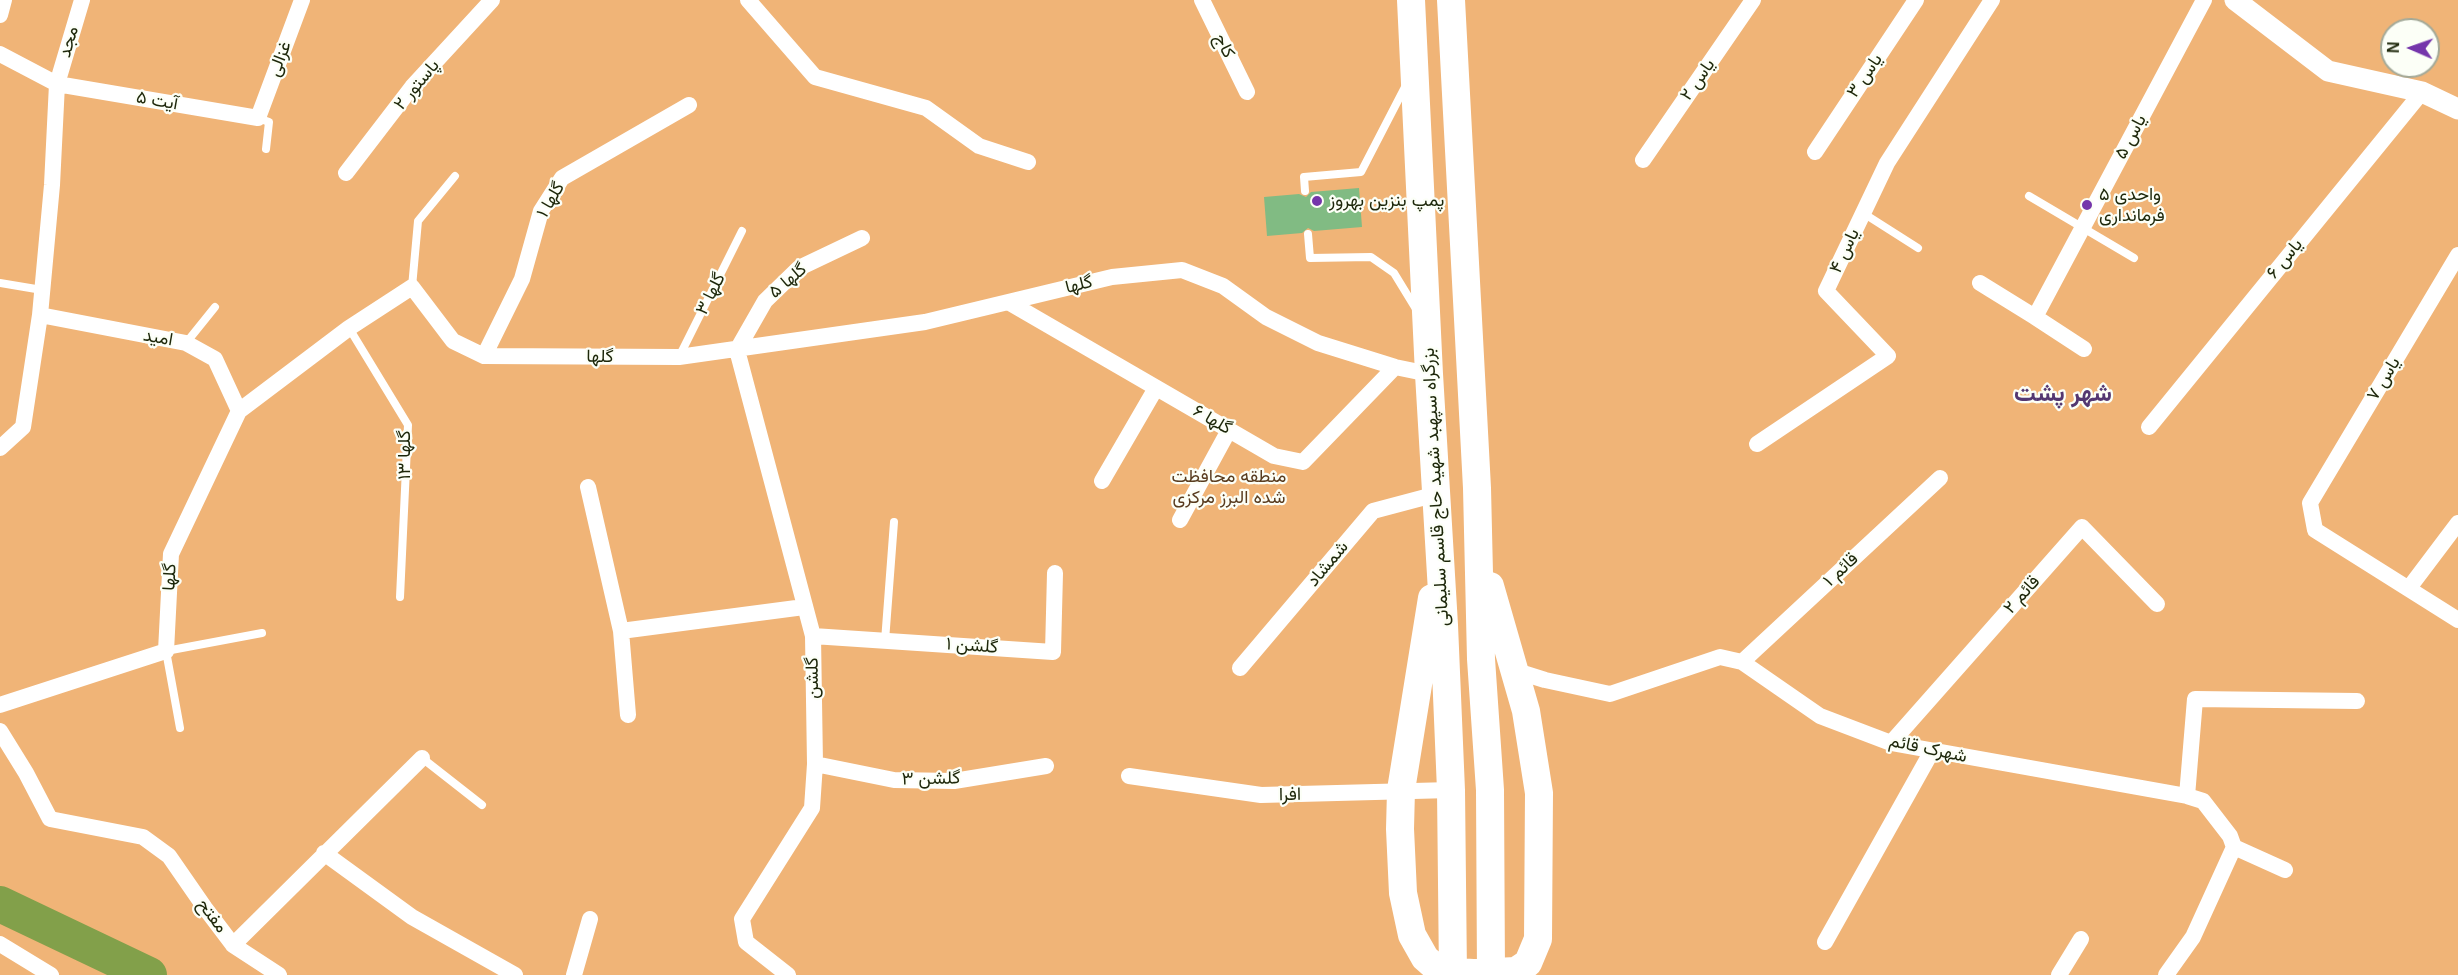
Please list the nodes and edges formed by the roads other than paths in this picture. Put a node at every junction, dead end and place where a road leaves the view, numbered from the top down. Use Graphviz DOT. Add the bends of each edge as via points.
graph roads {
  1 [pos="4,0"];
  2 [pos="82,0"];
  3 [pos="302,0"];
  4 [pos="492,0"];
  5 [pos="748,0"];
  6 [pos="1202,0"];
  7 [pos="1411,0"];
  8 [pos="1451,0"];
  9 [pos="1753,0"];
  10 [pos="1916,0"];
  11 [pos="1992,0"];
  12 [pos="2204,0"];
  13 [pos="2235,0"];
  14 [pos="0,15"];
  15 [pos="0,54"];
  16 [pos="1414,71"];
  17 [pos="57,84"];
  18 [pos="1247,92"];
  19 [pos="2422,92"];
  20 [pos="689,105"];
  21 [pos="2458,109"];
  22 [pos="258,118"];
  23 [pos="266,149"];
  24 [pos="1815,152"];
  25 [pos="1643,160"];
  26 [pos="1028,162"];
  27 [pos="346,173"];
  28 [pos="454,176"];
  29 [pos="1305,191"];
  30 [pos="2029,196"];
  31 [pos="1863,213"];
  32 [pos="2083,227"];
  33 [pos="742,231"];
  34 [pos="1308,234"];
  35 [pos="862,238"];
  36 [pos="1918,248"];
  37 [pos="2458,255"];
  38 [pos="2133,258"];
  39 [pos="0,283"];
  40 [pos="1980,283"];
  41 [pos="412,287"];
  42 [pos="42,290"];
  43 [pos="1010,303"];
  44 [pos="215,307"];
  45 [pos="40,315"];
  46 [pos="2035,317"];
  47 [pos="349,328"];
  48 [pos="1427,328"];
  49 [pos="186,343"];
  50 [pos="2084,349"];
  51 [pos="737,350"];
  52 [pos="484,356"];
  53 [pos="679,357"];
  54 [pos="1395,367"];
  55 [pos="1429,374"];
  56 [pos="1156,388"];
  57 [pos="240,411"];
  58 [pos="2149,427"];
  59 [pos="1229,430"];
  60 [pos="1757,444"];
  61 [pos="0,448"];
  62 [pos="1940,478"];
  63 [pos="1102,481"];
  64 [pos="588,487"];
  65 [pos="1437,494"];
  66 [pos="1180,520"];
  67 [pos="894,522"];
  68 [pos="2458,523"];
  69 [pos="1478,542"];
  70 [pos="1440,549"];
  71 [pos="1055,573"];
  72 [pos="2409,588"];
  73 [pos="400,597"];
  74 [pos="2157,604"];
  75 [pos="804,607"];
  76 [pos="2458,620"];
  77 [pos="621,632"];
  78 [pos="262,633"];
  79 [pos="813,636"];
  80 [pos="885,641"];
  81 [pos="166,651"];
  82 [pos="1481,659"];
  83 [pos="1742,662"];
  84 [pos="1240,668"];
  85 [pos="1513,669"];
  86 [pos="2357,701"];
  87 [pos="0,705"];
  88 [pos="628,715"];
  89 [pos="180,728"];
  90 [pos="0,731"];
  91 [pos="1890,743"];
  92 [pos="1932,751"];
  93 [pos="422,758"];
  94 [pos="815,764"];
  95 [pos="1046,766"];
  96 [pos="1130,776"];
  97 [pos="1401,790"];
  98 [pos="1451,790"];
  99 [pos="2187,796"];
  100 [pos="482,805"];
  101 [pos="2234,847"];
  102 [pos="324,853"];
  103 [pos="2285,870"];
  104 [pos="590,919"];
  105 [pos="2080,939"];
  106 [pos="1825,942"];
  107 [pos="0,944"];
  108 [pos="233,945"];
  109 [pos="51,975"];
  110 [pos="279,975"];
  111 [pos="515,975"];
  112 [pos="574,975"];
  113 [pos="788,975"];
  114 [pos="1453,975"];
  115 [pos="1491,975"];
  116 [pos="2059,975"];
  117 [pos="2166,975"];
  1 -- 14 [label="street"];
  2 -- 17 [label="street, مجد"];
  3 -- 22 [label="street, غزالی"];
  4 -- 27 [label="street, پاستور ۲" via="412,87"];
  5 -- 26 [label="street" via="815,77 926,108 980,146"];
  6 -- 18 [label="street, کاج"];
  7 -- 16 [label="highway, بزرگراه سپهبد شهید حاج قاسم سلیمانی"];
  8 -- 69 [label="highway, بزرگراه سپهبد شهید حاج قاسم سلیمانی"];
  9 -- 25 [label="street, یاس ۲"];
  10 -- 24 [label="street, یاس ۳"];
  11 -- 31 [label="street, یاس ۴" via="1887,163"];
  12 -- 32 [label="street, یاس ۵"];
  13 -- 19 [label="street" via="2328,71"];
  15 -- 17 [label="street, آیت ۵"];
  16 -- 29 [label="lane" via="1361,172 1304,177"];
  16 -- 48 [label="highway, بزرگراه سپهبد شهید حاج قاسم سلیمانی"];
  17 -- 22 [label="street, آیت ۵"];
  17 -- 42 [label="street"];
  19 -- 21 [label="street"];
  19 -- 58 [label="street, یاس ۶"];
  20 -- 52 [label="street, گلها ۱" via="562,178 541,211 522,279"];
  22 -- 23 [label="lane" via="269,122"];
  28 -- 41 [label="lane" via="418,221"];
  30 -- 32 [label="lane"];
  31 -- 36 [label="lane"];
  31 -- 60 [label="street, یاس ۴" via="1826,291 1888,356"];
  32 -- 38 [label="lane"];
  32 -- 46 [label="street, یاس ۵"];
  33 -- 53 [label="lane, گلها ۳"];
  34 -- 48 [label="lane" via="1310,258 1371,257 1394,273"];
  35 -- 51 [label="street, گلها ۵" via="799,268 765,301"];
  37 -- 72 [label="street, یاس ۷" via="2310,503 2315,530"];
  39 -- 42 [label="lane"];
  40 -- 46 [label="street"];
  41 -- 47 [label="street, گلها"];
  41 -- 52 [label="street, گلها" via="453,342"];
  42 -- 45 [label="street"];
  43 -- 51 [label="street, گلها" via="925,322"];
  43 -- 54 [label="street, گلها" via="1112,277 1182,270 1223,286 1266,317 1318,343"];
  43 -- 56 [label="street, گلها ۶"];
  44 -- 49 [label="lane"];
  45 -- 49 [label="street, امید"];
  45 -- 61 [label="street" via="23,427"];
  46 -- 50 [label="street"];
  47 -- 57 [label="street, گلها"];
  47 -- 73 [label="lane, گلها ۱۳" via="408,426"];
  48 -- 55 [label="highway, بزرگراه سپهبد شهید حاج قاسم سلیمانی"];
  49 -- 57 [label="street, امید" via="215,359"];
  51 -- 53 [label="street, گلها"];
  51 -- 75 [label="street, گلشن"];
  52 -- 53 [label="street, گلها"];
  54 -- 55 [label="street, گلها"];
  54 -- 59 [label="street, گلها ۶" via="1303,462 1274,456"];
  55 -- 65 [label="highway, بزرگراه سپهبد شهید حاج قاسم سلیمانی"];
  56 -- 59 [label="street, گلها ۶"];
  56 -- 63 [label="street"];
  57 -- 81 [label="street, گلها" via="171,554"];
  59 -- 66 [label="street"];
  62 -- 83 [label="street, قائم ۱"];
  64 -- 77 [label="street"];
  65 -- 70 [label="highway, بزرگراه سپهبد شهید حاج قاسم سلیمانی"];
  65 -- 84 [label="street, شمشاد" via="1373,511"];
  67 -- 80 [label="lane"];
  68 -- 72 [label="street"];
  69 -- 82 [label="highway, بزرگراه سپهبد شهید حاج قاسم سلیمانی"];
  69 -- 85 [label="highway"];
  70 -- 97 [label="highway"];
  70 -- 98 [label="highway, بزرگراه سپهبد شهید حاج قاسم سلیمانی"];
  71 -- 80 [label="street, گلشن ۱" via="1053,652"];
  72 -- 76 [label="street"];
  74 -- 91 [label="street, قائم ۲" via="2082,527"];
  75 -- 77 [label="street"];
  75 -- 79 [label="street, گلشن"];
  77 -- 88 [label="street"];
  78 -- 81 [label="lane"];
  79 -- 80 [label="street, گلشن ۱"];
  79 -- 94 [label="street, گلشن"];
  81 -- 87 [label="street"];
  81 -- 89 [label="lane"];
  82 -- 85 [label="street, شهرک قائم"];
  82 -- 115 [label="highway, بزرگراه سپهبد شهید حاج قاسم سلیمانی" via="1490,790"];
  83 -- 85 [label="street, شهرک قائم" via="1720,657 1610,694"];
  83 -- 91 [label="street, شهرک قائم" via="1820,716"];
  85 -- 97 [label="highway" via="1526,711 1539,793 1538,939 1528,963 1516,971 1473,973 1440,971 1425,958 1412,936 1403,893"];
  86 -- 99 [label="street" via="2195,699"];
  90 -- 108 [label="street, مفتح" via="50,819 143,837 170,856"];
  91 -- 92 [label="street, شهرک قائم"];
  92 -- 99 [label="street, شهرک قائم"];
  92 -- 106 [label="street"];
  93 -- 100 [label="lane"];
  93 -- 102 [label="street, مفتح"];
  94 -- 95 [label="street, گلشن ۳" via="894,780 954,781"];
  94 -- 113 [label="street, گلشن" via="812,808 742,919 747,942"];
  96 -- 97 [label="street, افرا" via="1261,795"];
  97 -- 98 [label="street, افرا"];
  98 -- 114 [label="highway, بزرگراه سپهبد شهید حاج قاسم سلیمانی"];
  99 -- 101 [label="street, شهرک قائم" via="2203,801"];
  101 -- 103 [label="street"];
  101 -- 117 [label="street" via="2193,937"];
  102 -- 108 [label="street, مفتح"];
  102 -- 111 [label="street" via="412,917"];
  104 -- 112 [label="street"];
  105 -- 116 [label="street"];
  107 -- 109 [label="street"];
  108 -- 110 [label="street"];
}
